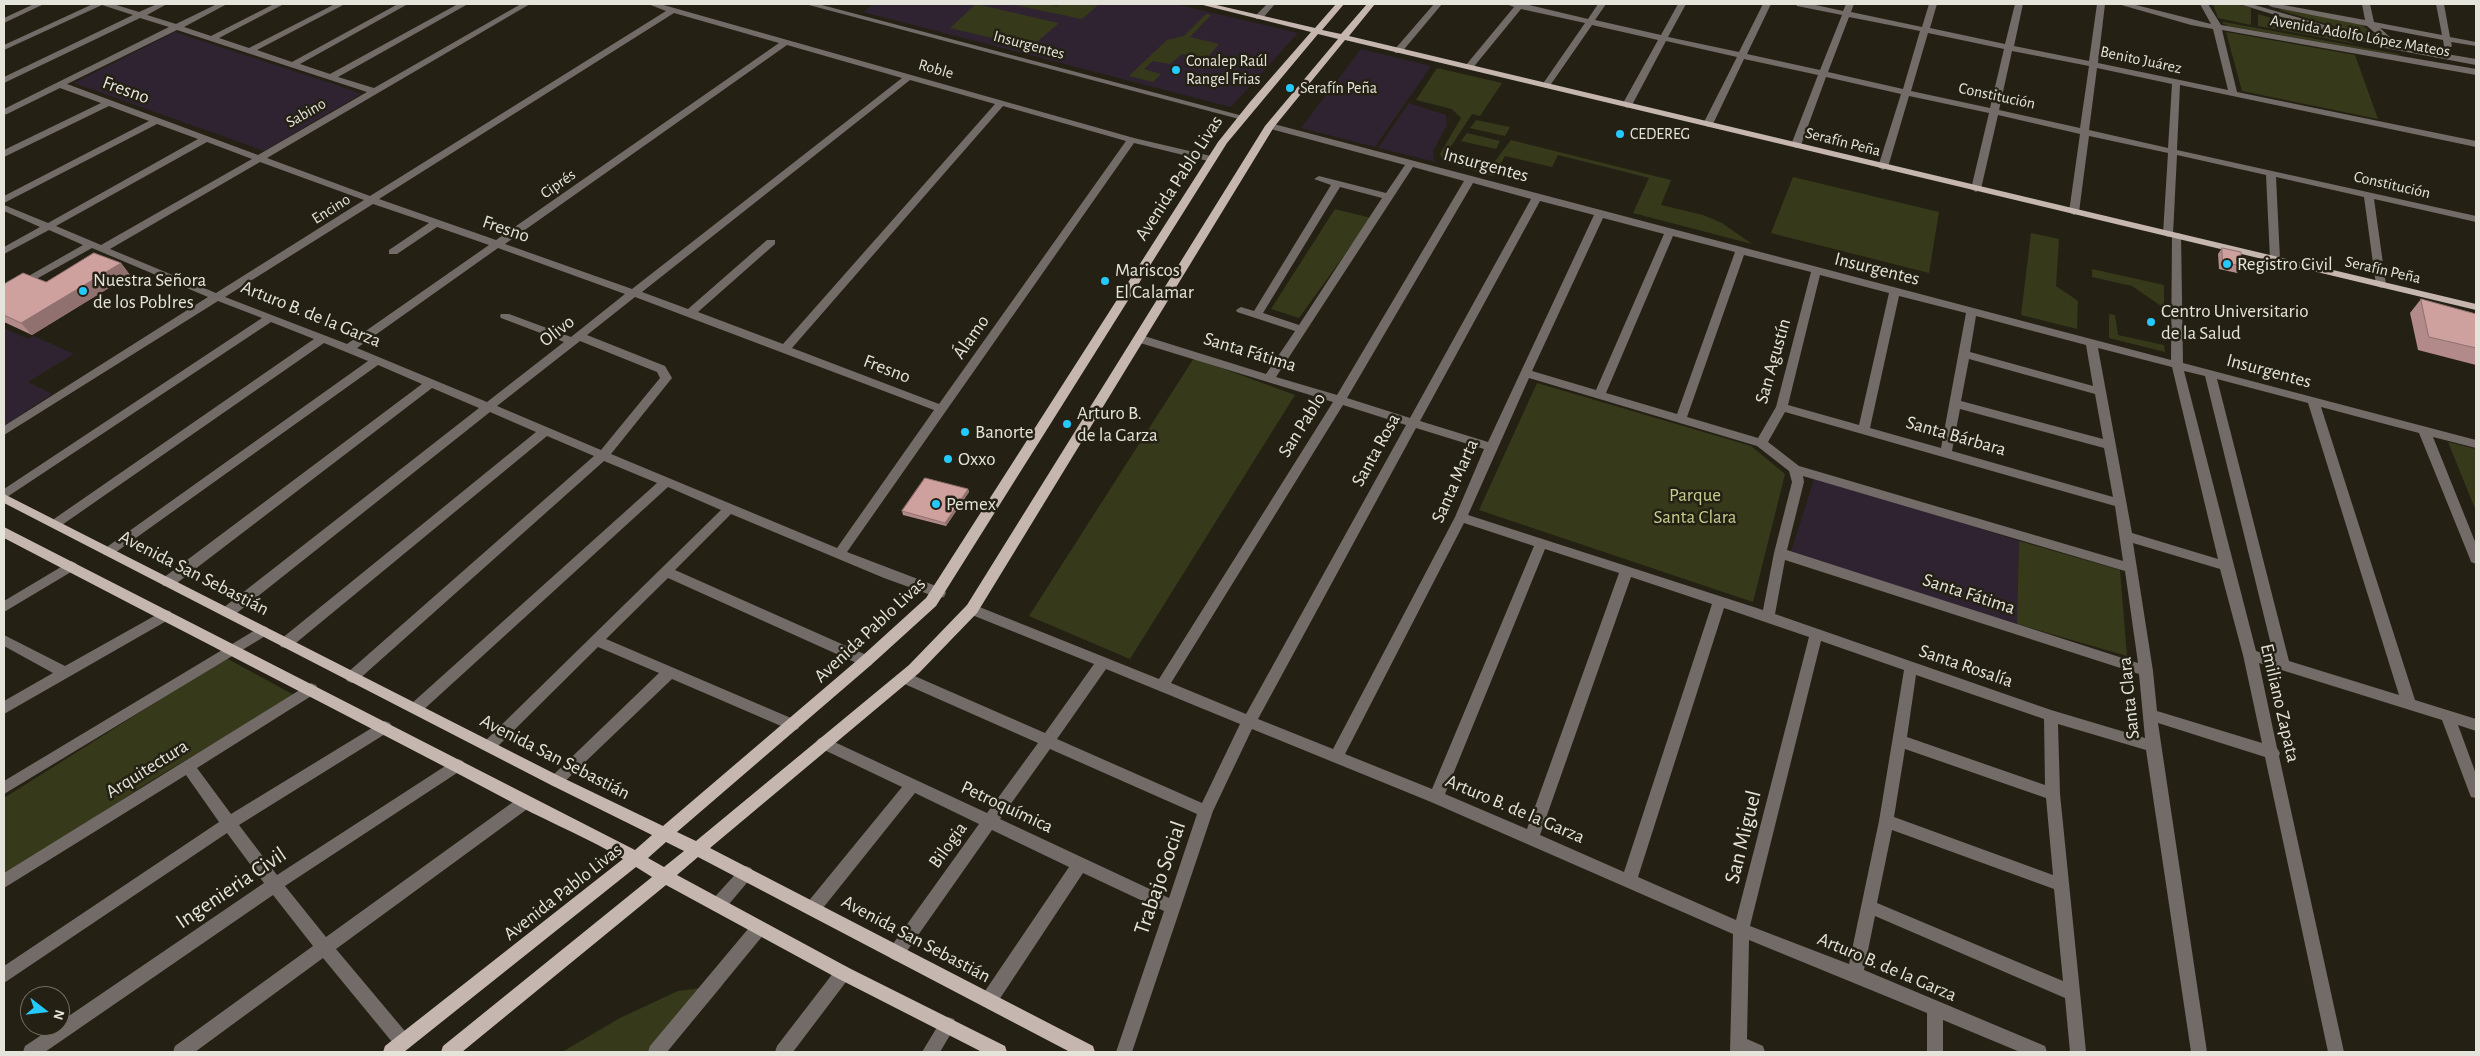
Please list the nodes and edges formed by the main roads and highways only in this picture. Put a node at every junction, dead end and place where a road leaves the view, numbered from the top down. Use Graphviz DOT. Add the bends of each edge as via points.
graph roads {
  1 [pos="1203,4"];
  2 [pos="1340,4"];
  3 [pos="1372,4"];
  4 [pos="1317,31"];
  5 [pos="1343,37"];
  6 [pos="2476,307"];
  7 [pos="4,496"];
  8 [pos="4,532"];
  9 [pos="664,834"];
  10 [pos="697,851"];
  11 [pos="636,858"];
  12 [pos="666,877"];
  13 [pos="397,1047"];
  14 [pos="449,1052"];
  15 [pos="999,1052"];
  16 [pos="1087,1052"];
  1 -- 4 [label="main road, Serafín Peña"];
  2 -- 4 [label="main road, Avenida Pablo Livas"];
  3 -- 5 [label="main road"];
  4 -- 5 [label="main road, Serafín Peña"];
  4 -- 9 [label="main road, Avenida Pablo Livas" via="1242,118 1212,159 939,593 793,725"];
  5 -- 6 [label="main road, Serafín Peña"];
  5 -- 10 [label="main road" via="1270,126 972,609 950,636 905,678"];
  7 -- 9 [label="main road, Avenida San Sebastián" via="262,631"];
  8 -- 11 [label="main road"];
  9 -- 10 [label="main road, Avenida San Sebastián"];
  9 -- 11 [label="main road, Avenida Pablo Livas"];
  10 -- 12 [label="main road"];
  10 -- 16 [label="main road, Avenida San Sebastián"];
  11 -- 12 [label="main road"];
  11 -- 13 [label="main road, Avenida Pablo Livas"];
  12 -- 14 [label="main road"];
  12 -- 15 [label="main road" via="843,973"];
}
